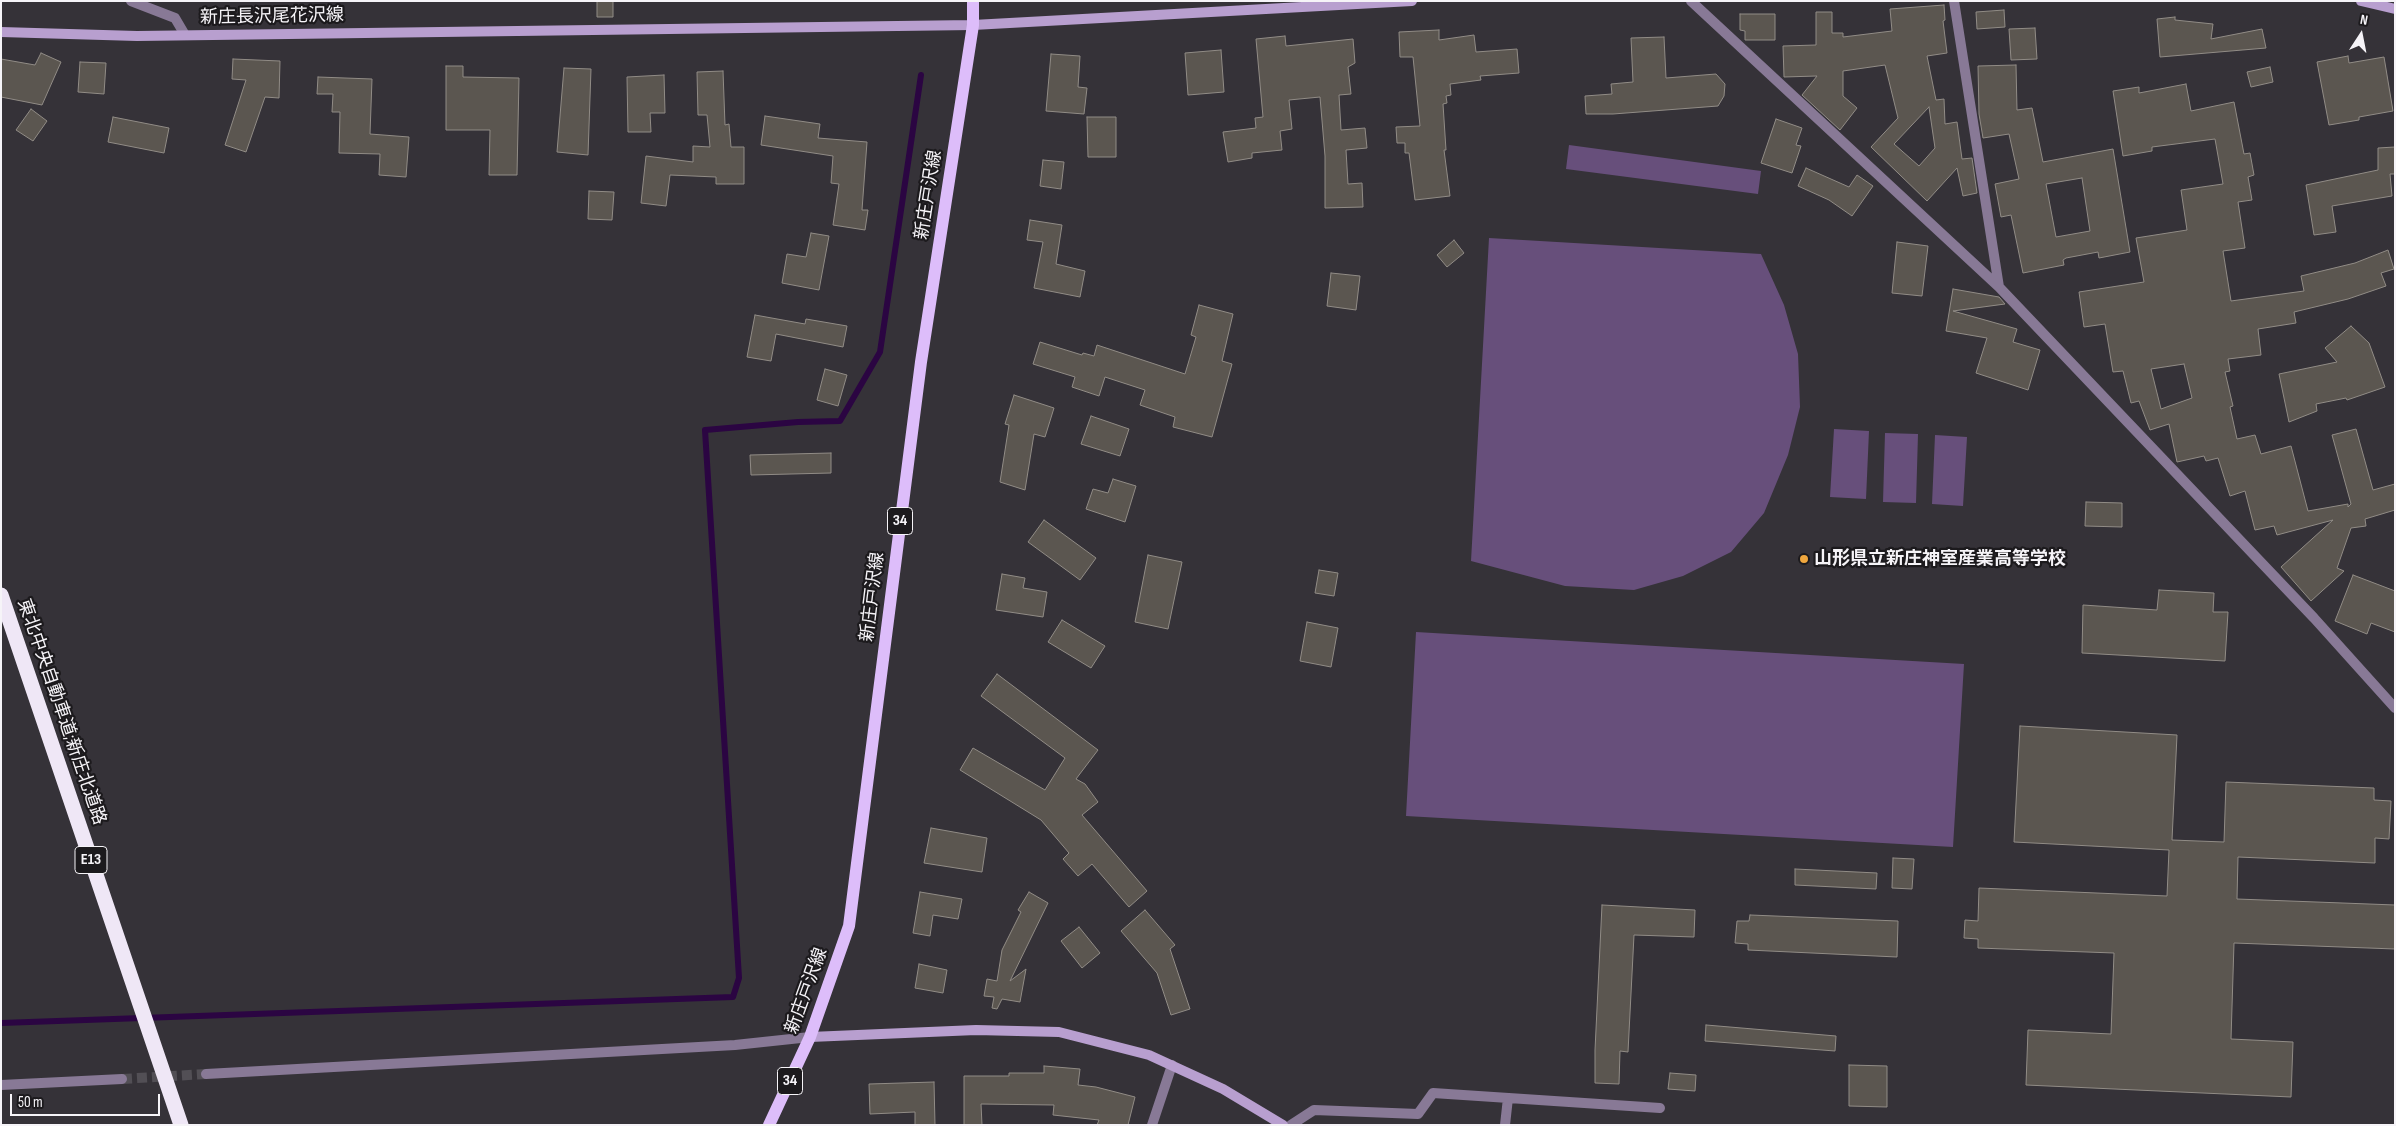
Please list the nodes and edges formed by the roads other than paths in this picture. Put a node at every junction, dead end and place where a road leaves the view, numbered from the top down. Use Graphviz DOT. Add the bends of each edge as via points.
graph roads {
  1 [pos="131,1"];
  2 [pos="973,1"];
  3 [pos="1412,1"];
  4 [pos="1691,1"];
  5 [pos="1954,1"];
  6 [pos="2361,1"];
  7 [pos="2395,9"];
  8 [pos="973,25"];
  9 [pos="1,32"];
  10 [pos="185,34"];
  11 [pos="1999,287"];
  12 [pos="1,595"];
  13 [pos="2395,708"];
  14 [pos="810,1037"];
  15 [pos="1172,1065"];
  16 [pos="206,1074"];
  17 [pos="122,1080"];
  18 [pos="1,1085"];
  19 [pos="1508,1098"];
  20 [pos="1660,1108"];
  21 [pos="181,1125"];
  22 [pos="769,1125"];
  23 [pos="1152,1125"];
  24 [pos="1283,1125"];
  25 [pos="1291,1125"];
  26 [pos="1505,1125"];
  1 -- 10 [label="street" via="174,18"];
  2 -- 8 [label="main road, 新庄戸沢線 / 34"];
  3 -- 8 [label="main road, 新庄長沢尾花沢線"];
  4 -- 11 [label="street"];
  5 -- 11 [label="street"];
  6 -- 7 [label="main road"];
  8 -- 10 [label="main road, 新庄長沢尾花沢線"];
  8 -- 14 [label="main road, 新庄戸沢線 / 34" via="921,362 848,926"];
  9 -- 10 [label="main road, 新庄長沢尾花沢線" via="137,36"];
  11 -- 13 [label="street" via="2314,618"];
  12 -- 21 [label="highway, 東北中央自動車道;新庄北道路 / E13"];
  14 -- 15 [label="main road" via="976,1030 1059,1032 1149,1055"];
  14 -- 16 [label="street" via="725,1046"];
  14 -- 22 [label="main road, 新庄戸沢線 / 34"];
  15 -- 23 [label="street"];
  15 -- 24 [label="main road" via="1223,1089"];
  17 -- 18 [label="street"];
  19 -- 20 [label="street"];
  19 -- 25 [label="street" via="1433,1093 1418,1114 1314,1110"];
  19 -- 26 [label="street"];
}
